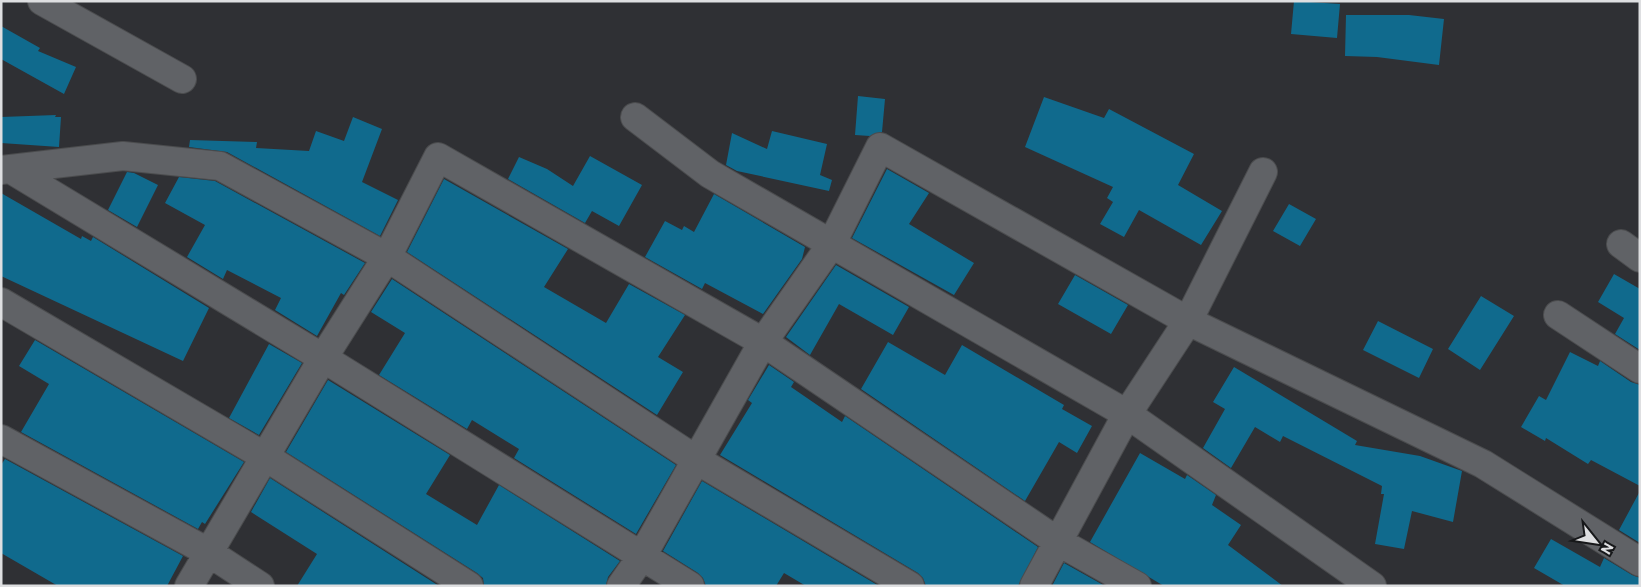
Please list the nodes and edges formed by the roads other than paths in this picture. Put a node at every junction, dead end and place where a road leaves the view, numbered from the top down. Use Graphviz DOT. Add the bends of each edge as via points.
graph roads {
  1 [pos="42,1"];
  2 [pos="182,79"];
  3 [pos="635,117"];
  4 [pos="7,170"];
  5 [pos="1264,172"];
  6 [pos="832,245"];
  7 [pos="387,257"];
  8 [pos="1,302"];
  9 [pos="1558,315"];
  10 [pos="1188,321"];
  11 [pos="763,342"];
  12 [pos="323,358"];
  13 [pos="1640,369"];
  14 [pos="1127,414"];
  15 [pos="1,439"];
  16 [pos="264,456"];
  17 [pos="696,459"];
  18 [pos="1057,540"];
  19 [pos="208,552"];
  20 [pos="642,556"];
  21 [pos="1640,562"];
  22 [pos="190,586"];
  23 [pos="260,586"];
  24 [pos="469,586"];
  25 [pos="621,586"];
  26 [pos="690,586"];
  27 [pos="910,586"];
  28 [pos="1034,586"];
  29 [pos="1137,586"];
  30 [pos="1372,586"];
  1 -- 2 [label="street"];
  3 -- 6 [label="street" via="710,174"];
  4 -- 7 [label="street" via="123,156 220,166"];
  4 -- 12 [label="street"];
  5 -- 10 [label="street"];
  6 -- 10 [label="street" via="880,147"];
  6 -- 11 [label="street"];
  6 -- 14 [label="street"];
  7 -- 11 [label="street" via="438,157"];
  7 -- 12 [label="street"];
  7 -- 17 [label="street"];
  8 -- 16 [label="street"];
  9 -- 13 [label="street"];
  10 -- 14 [label="street"];
  10 -- 21 [label="street" via="1483,464"];
  11 -- 17 [label="street"];
  11 -- 18 [label="street"];
  12 -- 16 [label="street"];
  12 -- 20 [label="street"];
  14 -- 18 [label="street"];
  14 -- 30 [label="street"];
  15 -- 19 [label="street"];
  16 -- 19 [label="street"];
  16 -- 24 [label="street"];
  17 -- 20 [label="street"];
  17 -- 27 [label="street"];
  18 -- 28 [label="street"];
  18 -- 29 [label="street"];
  19 -- 22 [label="street"];
  19 -- 23 [label="street"];
  20 -- 25 [label="street"];
  20 -- 26 [label="street"];
}
